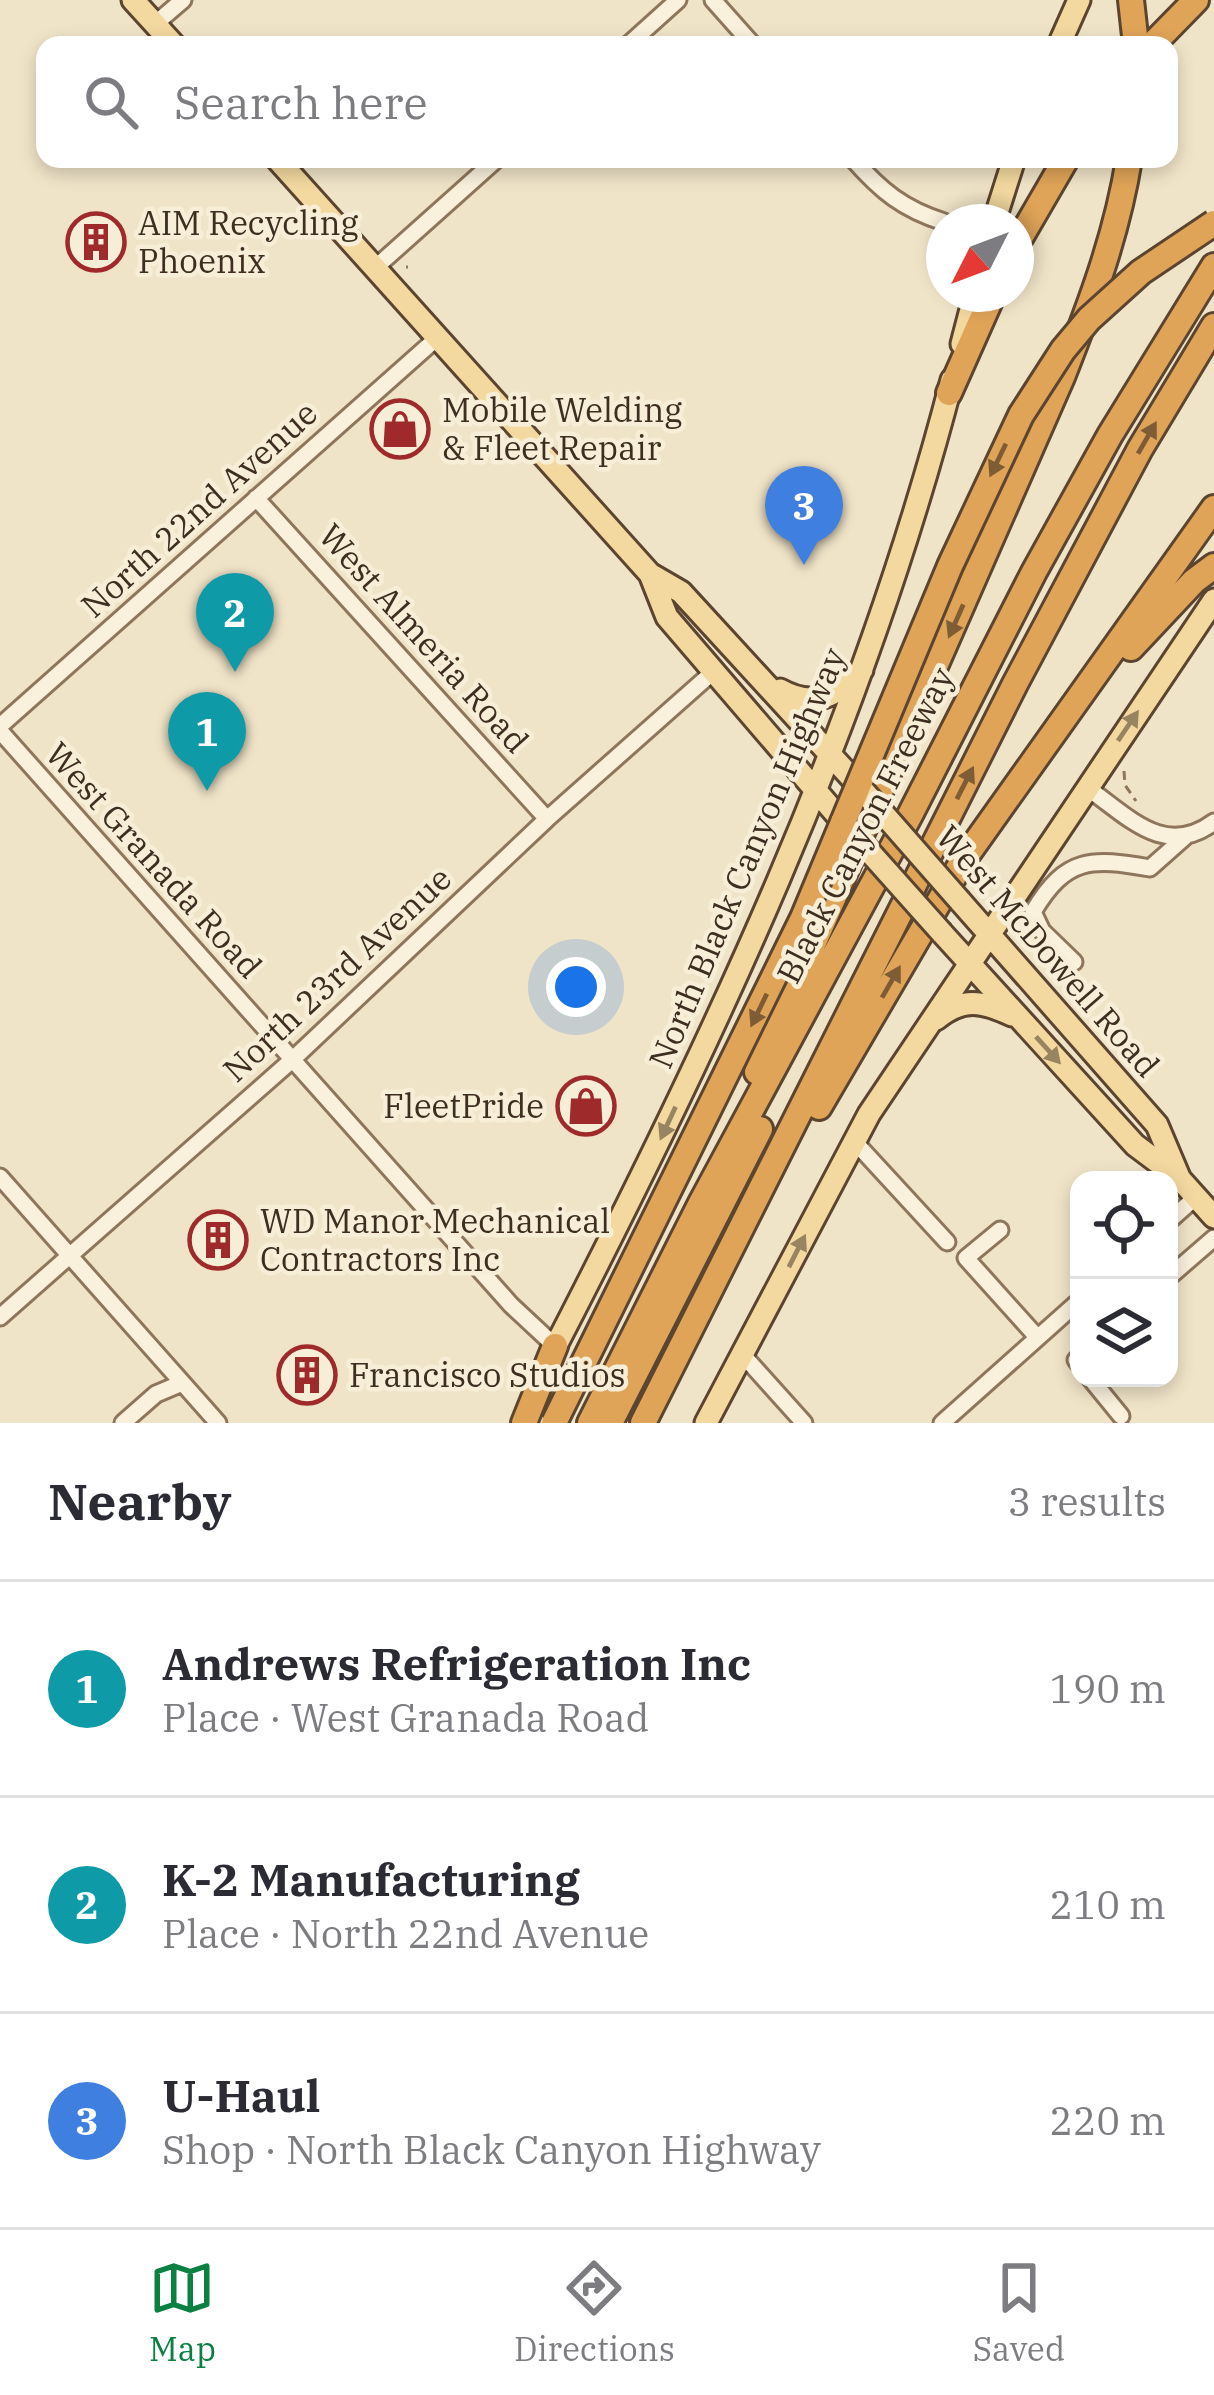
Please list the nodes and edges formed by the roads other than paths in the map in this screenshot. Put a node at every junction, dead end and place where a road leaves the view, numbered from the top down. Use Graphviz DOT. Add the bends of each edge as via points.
graph roads {
  1 [pos="134,0"];
  2 [pos="183,0"];
  3 [pos="678,0"];
  4 [pos="713,0"];
  5 [pos="1079,0"];
  6 [pos="1131,0"];
  7 [pos="1196,0"];
  8 [pos="155,24"];
  9 [pos="166,36"];
  10 [pos="638,36"];
  11 [pos="745,36"];
  12 [pos="1063,36"];
  13 [pos="1135,36"];
  14 [pos="1161,36"];
  15 [pos="285,168"];
  16 [pos="487,168"];
  17 [pos="861,168"];
  18 [pos="1011,168"];
  19 [pos="1061,168"];
  20 [pos="1128,168"];
  21 [pos="1000,204"];
  22 [pos="1034,214"];
  23 [pos="926,216"];
  24 [pos="1214,223"];
  25 [pos="1214,266"];
  26 [pos="375,268"];
  27 [pos="970,312"];
  28 [pos="985,312"];
  29 [pos="1214,326"];
  30 [pos="437,338"];
  31 [pos="949,393"];
  32 [pos="256,498"];
  33 [pos="1214,508"];
  34 [pos="1050,543"];
  35 [pos="1214,566"];
  36 [pos="650,574"];
  37 [pos="1214,600"];
  38 [pos="866,665"];
  39 [pos="713,672"];
  40 [pos="765,682"];
  41 [pos="1064,721"];
  42 [pos="0,729"];
  43 [pos="831,753"];
  44 [pos="1086,787"];
  45 [pos="815,790"];
  46 [pos="547,819"];
  47 [pos="1214,822"];
  48 [pos="1185,837"];
  49 [pos="989,934"];
  50 [pos="1074,962"];
  51 [pos="970,963"];
  52 [pos="1019,1018"];
  53 [pos="922,1030"];
  54 [pos="292,1060"];
  55 [pos="854,1141"];
  56 [pos="0,1177"];
  57 [pos="1179,1178"];
  58 [pos="1196,1197"];
  59 [pos="701,1203"];
  60 [pos="1178,1213"];
  61 [pos="1214,1217"];
  62 [pos="1000,1230"];
  63 [pos="1214,1238"];
  64 [pos="947,1242"];
  65 [pos="69,1254"];
  66 [pos="725,1264"];
  67 [pos="1178,1269"];
  68 [pos="1070,1302"];
  69 [pos="0,1317"];
  70 [pos="1037,1337"];
  71 [pos="556,1346"];
  72 [pos="743,1355"];
  73 [pos="182,1383"];
  74 [pos="1097,1387"];
  75 [pos="1121,1416"];
  76 [pos="123,1423"];
  77 [pos="218,1423"];
  78 [pos="520,1423"];
  79 [pos="554,1423"];
  80 [pos="590,1423"];
  81 [pos="610,1423"];
  82 [pos="643,1423"];
  83 [pos="706,1423"];
  84 [pos="804,1423"];
  85 [pos="942,1423"];
  1 -- 8 [label="main road"];
  2 -- 8 [label="street"];
  3 -- 10 [label="street"];
  4 -- 11 [label="street"];
  5 -- 12 [label="main road"];
  6 -- 13 [label="highway"];
  7 -- 14 [label="highway"];
  8 -- 9 [label="main road"];
  15 -- 26 [label="main road, West McDowell Road"];
  16 -- 26 [label="street"];
  17 -- 23 [label="street" via="887,197"];
  18 -- 21 [label="main road"];
  19 -- 22 [label="highway"];
  20 -- 59 [label="highway, one-way" via="1100,280 1062,377"];
  24 -- 79 [label="highway, one-way, bridge" via="1101,308 1021,416 803,918"];
  25 -- 34 [label="highway, Black Canyon Freeway"];
  26 -- 30 [label="main road, West McDowell Road"];
  27 -- 31 [label="main road, North Black Canyon Highway"];
  28 -- 31 [label="highway"];
  66 -- 29 [label="highway, one-way" via="1015,684"];
  30 -- 32 [label="street, North 22nd Avenue"];
  30 -- 36 [label="main road, West McDowell Road"];
  31 -- 38 [label="main road, North Black Canyon Highway"];
  32 -- 42 [label="street, North 22nd Avenue"];
  32 -- 46 [label="street, West Almeria Road"];
  33 -- 41 [label="highway"];
  34 -- 59 [label="highway, Black Canyon Freeway"];
  34 -- 81 [label="highway" via="1052,560 1032,601"];
  35 -- 41 [label="highway"];
  36 -- 39 [label="main road, West McDowell Road" via="668,617"];
  36 -- 40 [label="main road, West McDowell Road" via="681,592"];
  44 -- 37 [label="main road, one-way"];
  38 -- 40 [label="main road" via="822,700 795,698"];
  38 -- 43 [label="main road, North Black Canyon Highway"];
  39 -- 45 [label="main road, West McDowell Road"];
  39 -- 46 [label="street, North 23rd Avenue"];
  40 -- 43 [label="main road, West McDowell Road"];
  66 -- 41 [label="highway, one-way" via="964,860"];
  42 -- 54 [label="street, West Granada Road"];
  43 -- 45 [label="main road, North Black Canyon Highway"];
  43 -- 49 [label="main road, West McDowell Road, bridge"];
  44 -- 48 [label="street" via="1158,836"];
  44 -- 49 [label="main road"];
  45 -- 51 [label="main road, West McDowell Road, bridge"];
  45 -- 71 [label="main road, North Black Canyon Highway, one-way" via="740,970"];
  46 -- 54 [label="street, North 23rd Avenue"];
  47 -- 48 [label="street"];
  48 -- 50 [label="street" via="1150,868 1084,862 1045,891 1033,911"];
  49 -- 51 [label="main road"];
  49 -- 57 [label="main road, West McDowell Road" via="1157,1125"];
  51 -- 52 [label="main road, West McDowell Road"];
  51 -- 53 [label="main road"];
  52 -- 53 [label="main road" via="967,1002"];
  52 -- 57 [label="main road, West McDowell Road, one-way" via="1135,1145"];
  53 -- 55 [label="main road"];
  54 -- 65 [label="street, North 23rd Avenue"];
  54 -- 71 [label="street, West Granada Road"];
  55 -- 64 [label="street"];
  72 -- 55 [label="main road, one-way"];
  56 -- 65 [label="street"];
  57 -- 58 [label="main road, West McDowell Road"];
  58 -- 60 [label="street"];
  58 -- 61 [label="main road, West McDowell Road"];
  59 -- 80 [label="highway, Black Canyon Freeway"];
  62 -- 70 [label="street" via="966,1258"];
  63 -- 67 [label="street"];
  65 -- 69 [label="street, North 23rd Avenue"];
  65 -- 73 [label="street"];
  66 -- 82 [label="highway"];
  68 -- 70 [label="street"];
  70 -- 85 [label="street"];
  71 -- 78 [label="highway"];
  72 -- 83 [label="main road"];
  72 -- 84 [label="street"];
  73 -- 76 [label="street"];
  73 -- 77 [label="street"];
  74 -- 75 [label="street"];
}
